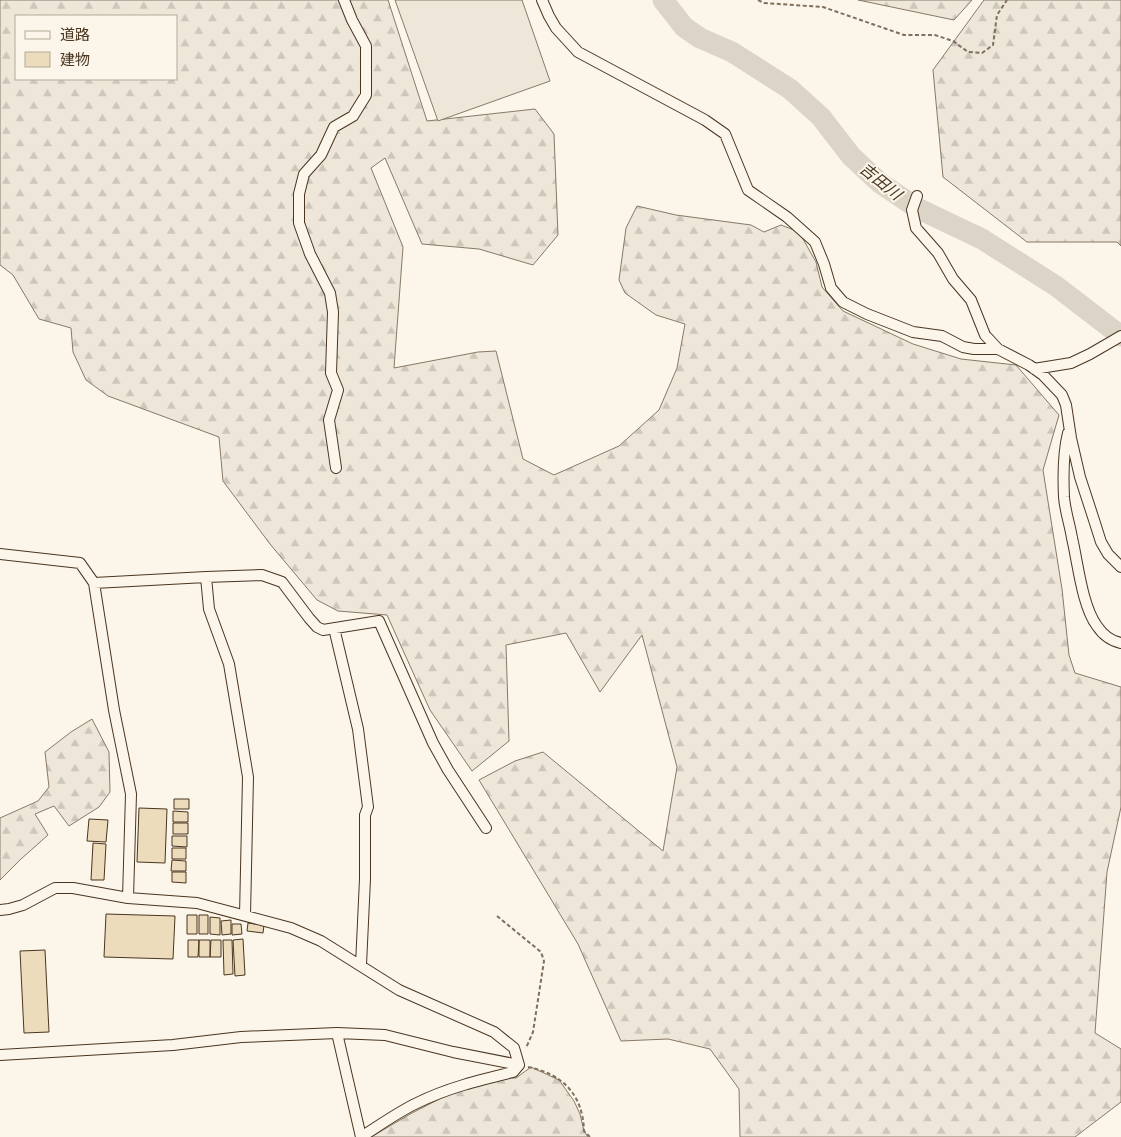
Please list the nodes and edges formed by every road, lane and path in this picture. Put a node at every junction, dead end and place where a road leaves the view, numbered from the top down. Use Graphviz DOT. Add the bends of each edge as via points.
graph roads {
  1 [pos="344,0"];
  2 [pos="542,0"];
  3 [pos="758,0"];
  4 [pos="1008,0"];
  5 [pos="917,196"];
  6 [pos="1121,336"];
  7 [pos="998,349"];
  8 [pos="1034,369"];
  9 [pos="1070,427"];
  10 [pos="336,468"];
  11 [pos="0,554"];
  12 [pos="1121,567"];
  13 [pos="206,578"];
  14 [pos="94,583"];
  15 [pos="334,628"];
  16 [pos="1121,643"];
  17 [pos="486,828"];
  18 [pos="128,898"];
  19 [pos="0,910"];
  20 [pos="245,915"];
  21 [pos="497,916"];
  22 [pos="360,965"];
  23 [pos="337,1033"];
  24 [pos="0,1055"];
  25 [pos="519,1065"];
  26 [pos="361,1137"];
  27 [pos="590,1137"];
  1 -- 10 [label="street" via="366,46 366,95 353,116 334,127 321,156 304,174 299,194 299,223 330,293 334,312 330,373 338,390 328,420"];
  2 -- 7 [label="street" via="556,28 578,52 725,134 748,190 787,216 815,242 831,288 843,302 912,332 942,336 968,348"];
  3 -- 4 [label="path" via="823,7 904,35 935,36 953,41 968,52 982,53 993,45 997,15"];
  5 -- 7 [label="street" via="912,210 916,228 938,253 970,300 985,335"];
  6 -- 8 [label="street" via="1071,363"];
  7 -- 8 [label="street"];
  8 -- 9 [label="street" via="1062,395"];
  9 -- 12 [label="street" via="1080,477 1102,542"];
  9 -- 16 [label="street" via="1065,445 1064,499 1085,598 1090,615 1105,636"];
  11 -- 14 [label="street" via="80,563"];
  13 -- 14 [label="street"];
  13 -- 15 [label="street" via="262,575 282,582 317,627 323,630"];
  13 -- 20 [label="street" via="210,609 229,664 248,776"];
  14 -- 18 [label="street" via="131,794"];
  15 -- 17 [label="street" via="379,621 433,742"];
  15 -- 22 [label="street" via="358,729 368,807 365,815"];
  18 -- 19 [label="street" via="55,888 23,904"];
  18 -- 20 [label="street" via="198,903"];
  20 -- 22 [label="street" via="321,940"];
  21 -- 25 [label="path" via="541,952 544,961 533,1032"];
  22 -- 25 [label="street" via="399,990 494,1032 514,1048"];
  23 -- 24 [label="street"];
  23 -- 25 [label="street" via="385,1035"];
  23 -- 26 [label="street"];
  25 -- 26 [label="street" via="512,1072 418,1102"];
  25 -- 27 [label="path" via="544,1070 561,1080 574,1094 584,1119 584,1132"];
}
